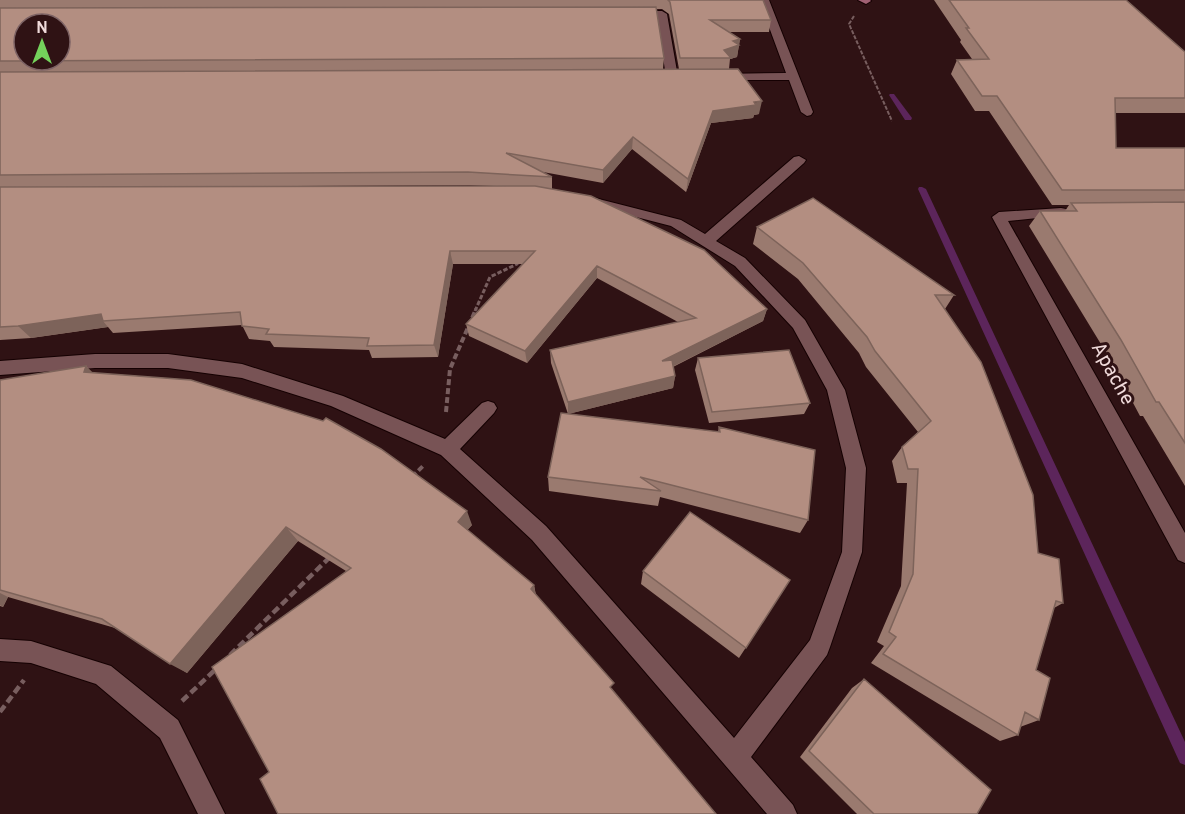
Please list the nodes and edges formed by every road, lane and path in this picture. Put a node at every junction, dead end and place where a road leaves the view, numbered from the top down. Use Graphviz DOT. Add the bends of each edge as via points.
graph roads {
  1 [pos="764,0"];
  2 [pos="865,1"];
  3 [pos="626,14"];
  4 [pos="795,76"];
  5 [pos="672,77"];
  6 [pos="706,77"];
  7 [pos="807,112"];
  8 [pos="891,121"];
  9 [pos="799,160"];
  10 [pos="570,198"];
  11 [pos="1078,212"];
  12 [pos="706,241"];
  13 [pos="522,255"];
  14 [pos="0,368"];
  15 [pos="488,408"];
  16 [pos="445,448"];
  17 [pos="408,480"];
  18 [pos="1185,553"];
  19 [pos="332,555"];
  20 [pos="0,650"];
  21 [pos="42,655"];
  22 [pos="229,656"];
  23 [pos="220,664"];
  24 [pos="0,712"];
  25 [pos="160,723"];
  26 [pos="736,756"];
  27 [pos="212,814"];
  28 [pos="784,814"];
  1 -- 4 [label="lane"];
  2 -- 8 [label="path" via="849,24"];
  3 -- 5 [label="lane" via="662,14"];
  4 -- 6 [label="lane"];
  4 -- 7 [label="lane"];
  9 -- 12 [label="lane"];
  10 -- 12 [label="lane" via="676,223"];
  11 -- 18 [label="lane, Apache" via="999,217"];
  12 -- 26 [label="lane" via="740,262 799,324 836,390 856,468 852,552 819,647"];
  13 -- 16 [label="path" via="517,264 490,277 450,369"];
  14 -- 16 [label="lane" via="95,360 168,361 242,371 337,401"];
  15 -- 16 [label="lane"];
  16 -- 17 [label="path"];
  16 -- 26 [label="lane" via="539,533"];
  19 -- 22 [label="path"];
  20 -- 21 [label="lane"];
  21 -- 24 [label="path"];
  21 -- 25 [label="lane" via="103,674"];
  23 -- 25 [label="path"];
  25 -- 27 [label="lane" via="169,729"];
  26 -- 28 [label="lane"];
}
